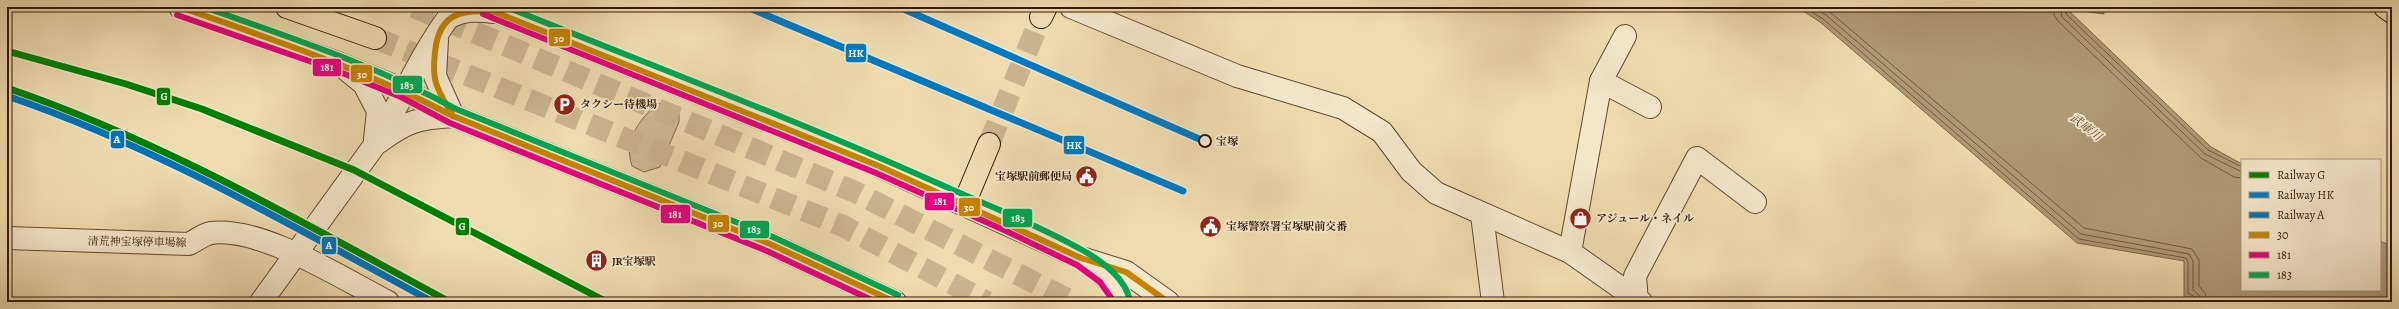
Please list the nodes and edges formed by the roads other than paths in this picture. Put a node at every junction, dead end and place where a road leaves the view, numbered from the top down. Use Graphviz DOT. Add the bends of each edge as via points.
graph roads {
  1 [pos="180,7"];
  2 [pos="287,7"];
  3 [pos="1071,7"];
  4 [pos="2385,7"];
  5 [pos="491,9"];
  6 [pos="2392,12"];
  7 [pos="441,28"];
  8 [pos="1625,36"];
  9 [pos="376,38"];
  10 [pos="338,63"];
  11 [pos="1601,81"];
  12 [pos="404,90"];
  13 [pos="1650,107"];
  14 [pos="453,116"];
  15 [pos="989,144"];
  16 [pos="374,146"];
  17 [pos="1755,202"];
  18 [pos="964,204"];
  19 [pos="1482,215"];
  20 [pos="7,238"];
  21 [pos="1570,252"];
  22 [pos="296,254"];
  23 [pos="1081,258"];
  24 [pos="1639,301"];
  25 [pos="261,302"];
  26 [pos="388,302"];
  27 [pos="895,302"];
  28 [pos="1122,302"];
  29 [pos="1168,302"];
  30 [pos="1492,302"];
  1 -- 10 [label="street"];
  2 -- 9 [label="main road"];
  3 -- 19 [label="street" via="1238,76 1343,108 1382,132 1411,171 1436,193"];
  4 -- 6 [label="main road"];
  5 -- 7 [label="street" via="459,12 448,18"];
  5 -- 18 [label="street"];
  7 -- 12 [label="street"];
  7 -- 14 [label="street" via="435,46 435,76"];
  8 -- 11 [label="street"];
  10 -- 12 [label="street"];
  10 -- 16 [label="street" via="364,84 378,111"];
  11 -- 13 [label="street"];
  11 -- 21 [label="street"];
  12 -- 14 [label="street"];
  12 -- 16 [label="street"];
  14 -- 16 [label="street" via="423,118 398,128"];
  14 -- 27 [label="street" via="770,244"];
  15 -- 18 [label="main road"];
  16 -- 22 [label="street"];
  17 -- 24 [label="street" via="1697,158 1635,276"];
  18 -- 23 [label="street"];
  19 -- 21 [label="street"];
  19 -- 30 [label="street"];
  20 -- 22 [label="street, 清荒神宝塚停車場線" via="189,244 210,233 242,234"];
  21 -- 24 [label="street"];
  22 -- 25 [label="street"];
  22 -- 26 [label="street, 清荒神宝塚停車場線"];
  23 -- 28 [label="street" via="1106,276 1121,296"];
  23 -- 29 [label="street" via="1126,272"];
}
